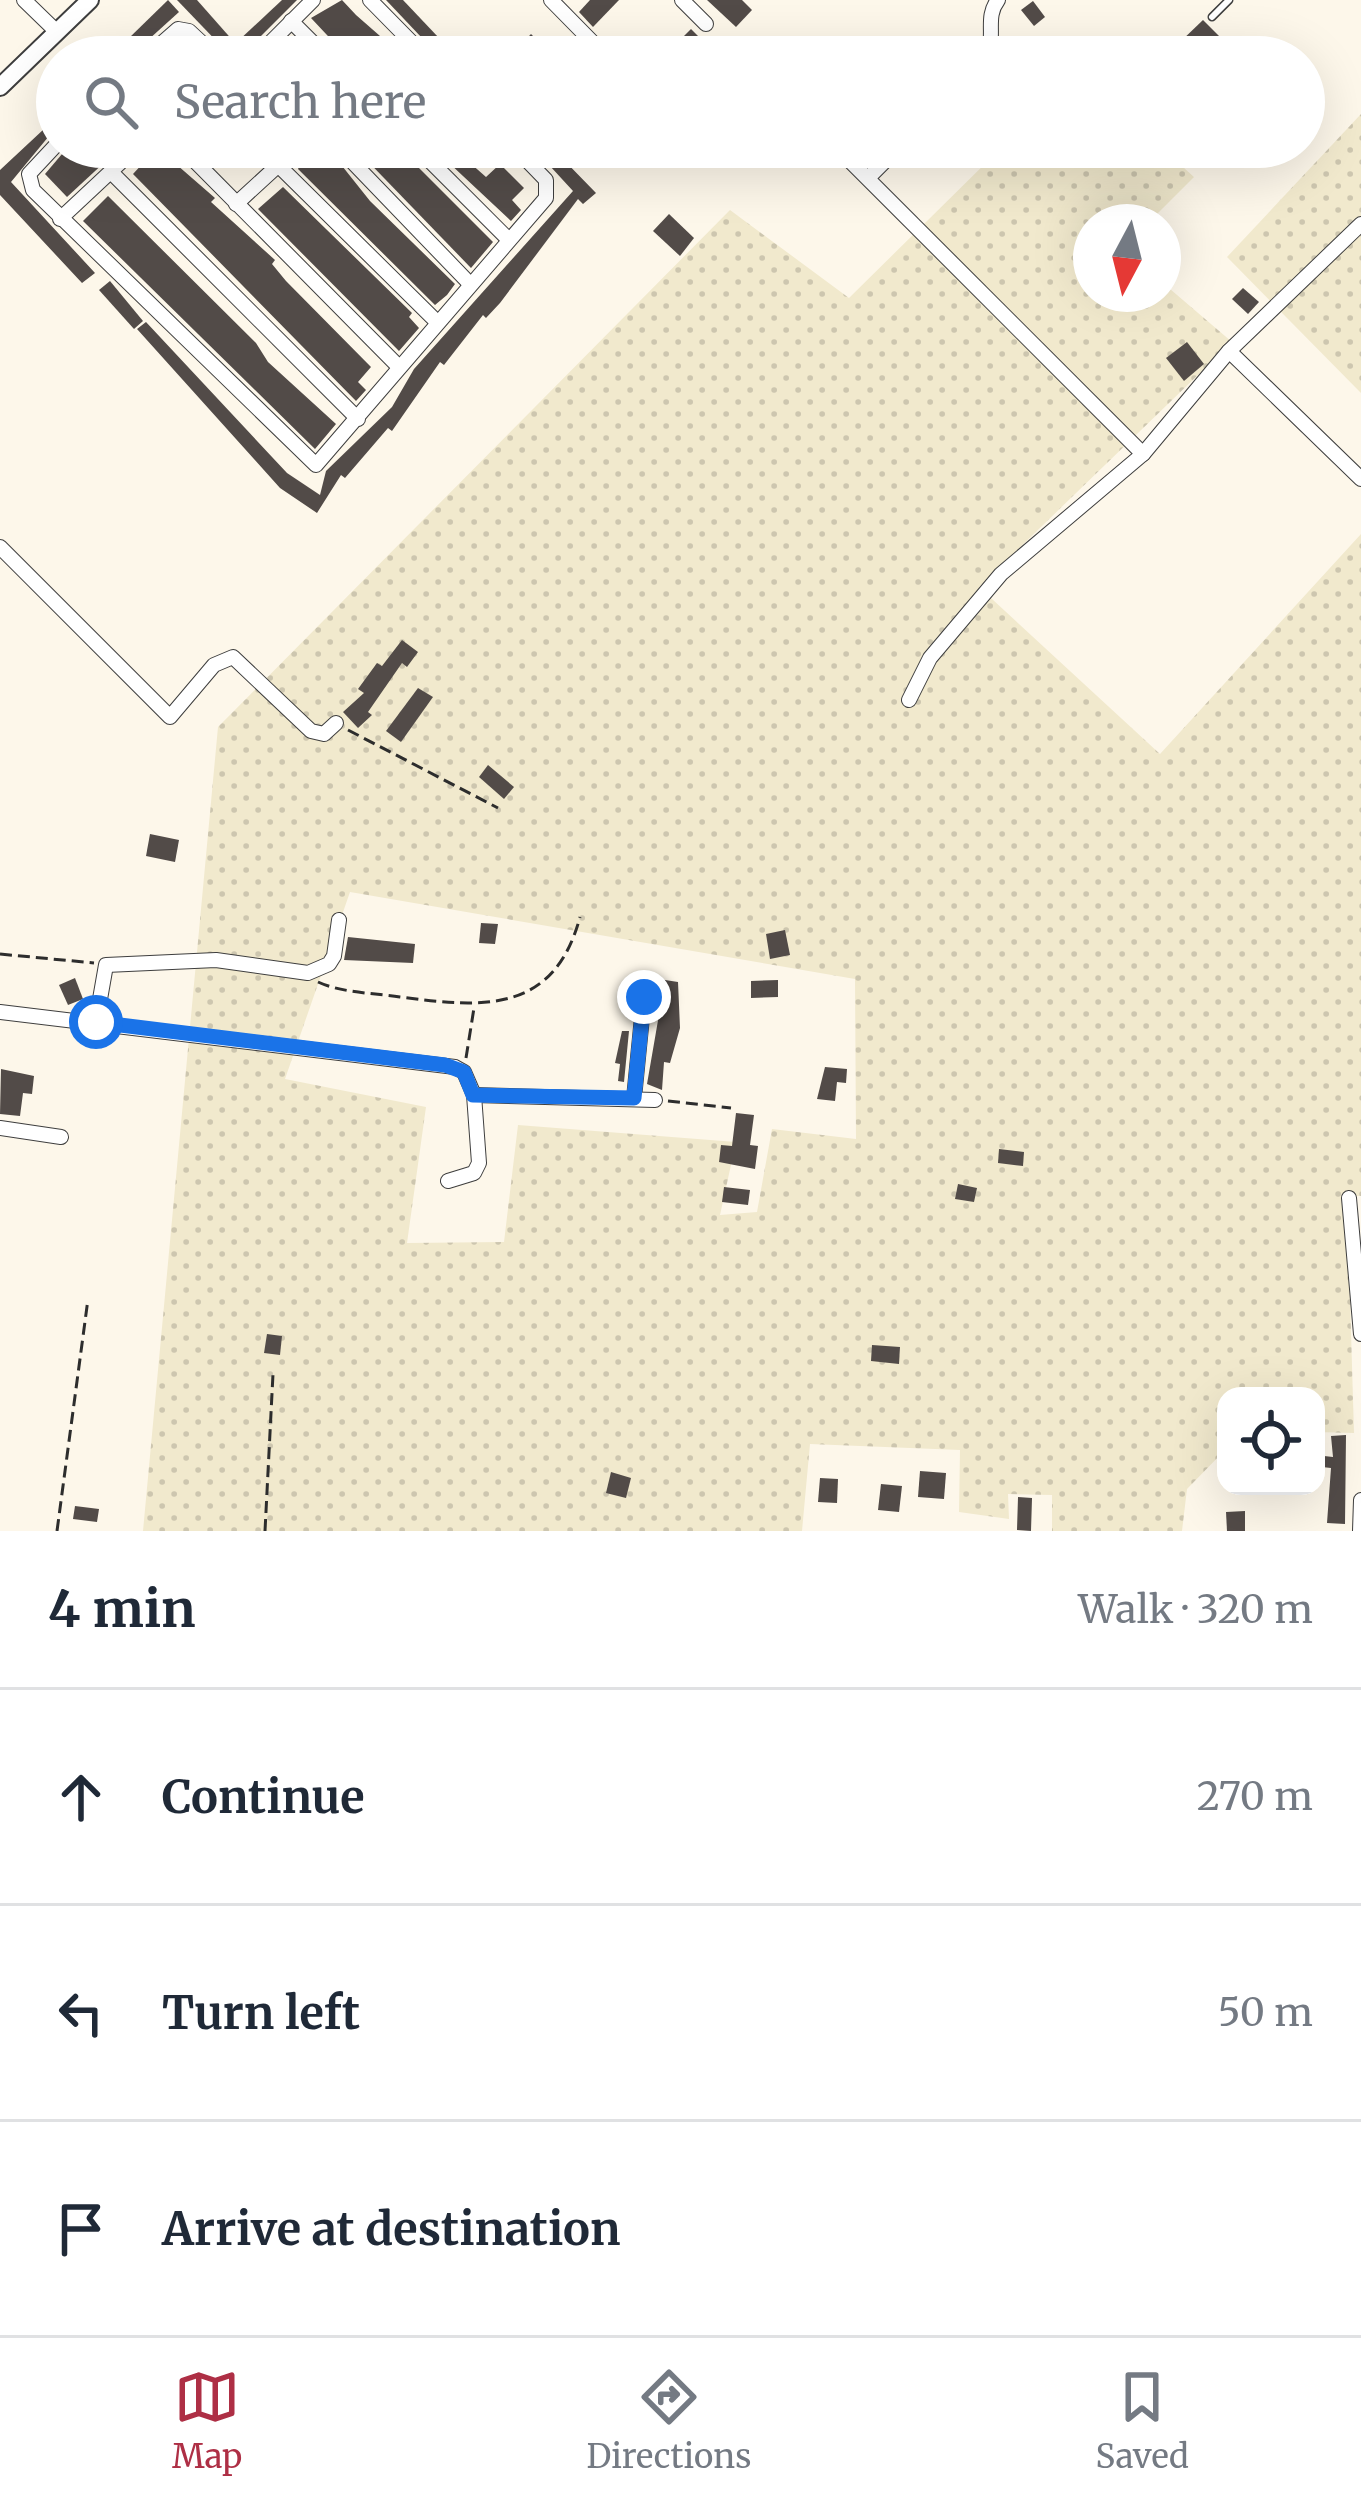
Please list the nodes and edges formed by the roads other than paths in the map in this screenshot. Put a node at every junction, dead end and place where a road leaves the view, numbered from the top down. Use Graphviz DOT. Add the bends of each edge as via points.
graph roads {
  1 [pos="24,0"];
  2 [pos="90,0"];
  3 [pos="313,0"];
  4 [pos="370,0"];
  5 [pos="551,0"];
  6 [pos="682,0"];
  7 [pos="998,0"];
  8 [pos="1229,0"];
  9 [pos="1212,17"];
  10 [pos="291,21"];
  11 [pos="706,23"];
  12 [pos="51,36"];
  13 [pos="53,36"];
  14 [pos="276,36"];
  15 [pos="306,36"];
  16 [pos="405,36"];
  17 [pos="586,36"];
  18 [pos="991,36"];
  19 [pos="36,52"];
  20 [pos="0,87"];
  21 [pos="37,168"];
  22 [pos="114,168"];
  23 [pos="201,168"];
  24 [pos="277,168"];
  25 [pos="281,168"];
  26 [pos="358,168"];
  27 [pos="437,168"];
  28 [pos="532,168"];
  29 [pos="859,168"];
  30 [pos="878,168"];
  31 [pos="110,172"];
  32 [pos="869,177"];
  33 [pos="236,204"];
  34 [pos="60,219"];
  35 [pos="1361,224"];
  36 [pos="508,239"];
  37 [pos="470,284"];
  38 [pos="437,322"];
  39 [pos="1228,351"];
  40 [pos="400,368"];
  41 [pos="358,419"];
  42 [pos="1143,454"];
  43 [pos="1361,479"];
  44 [pos="0,547"];
  45 [pos="909,700"];
  46 [pos="336,724"];
  47 [pos="339,920"];
  48 [pos="644,997"];
  49 [pos="0,1012"];
  50 [pos="96,1022"];
  51 [pos="473,1095"];
  52 [pos="634,1098"];
  53 [pos="663,1101"];
  54 [pos="0,1128"];
  55 [pos="61,1137"];
  56 [pos="448,1181"];
  57 [pos="1348,1198"];
  58 [pos="1361,1334"];
  59 [pos="1361,1500"];
  60 [pos="1360,1531"];
  1 -- 12 [label="street"];
  2 -- 13 [label="street"];
  3 -- 10 [label="street"];
  4 -- 16 [label="street"];
  5 -- 17 [label="street"];
  6 -- 11 [label="street"];
  7 -- 18 [label="street" via="989,13"];
  8 -- 9 [label="lane"];
  10 -- 14 [label="street"];
  10 -- 15 [label="street"];
  19 -- 20 [label="street"];
  21 -- 34 [label="street" via="28,178"];
  22 -- 31 [label="street"];
  23 -- 33 [label="street"];
  24 -- 33 [label="street"];
  25 -- 38 [label="street"];
  26 -- 37 [label="street"];
  27 -- 36 [label="street"];
  28 -- 36 [label="street" via="549,189"];
  29 -- 32 [label="street"];
  30 -- 32 [label="street"];
  31 -- 34 [label="street"];
  31 -- 41 [label="street"];
  32 -- 42 [label="street"];
  33 -- 40 [label="street"];
  34 -- 41 [label="street" via="307,462 322,463"];
  35 -- 39 [label="street"];
  36 -- 37 [label="street"];
  37 -- 38 [label="street"];
  38 -- 40 [label="street"];
  39 -- 42 [label="street"];
  39 -- 43 [label="street"];
  40 -- 41 [label="street"];
  42 -- 45 [label="street" via="1001,574 930,658"];
  44 -- 46 [label="street" via="170,717 214,665 233,656 311,731 324,734"];
  47 -- 50 [label="street" via="334,956 308,973 216,961 106,965"];
  48 -- 52 [label="street"];
  49 -- 50 [label="street"];
  50 -- 51 [label="street" via="445,1065 464,1072"];
  51 -- 52 [label="street"];
  51 -- 56 [label="street" via="479,1163"];
  52 -- 53 [label="street"];
  54 -- 55 [label="street"];
  57 -- 58 [label="street"];
  59 -- 60 [label="street"];
}
